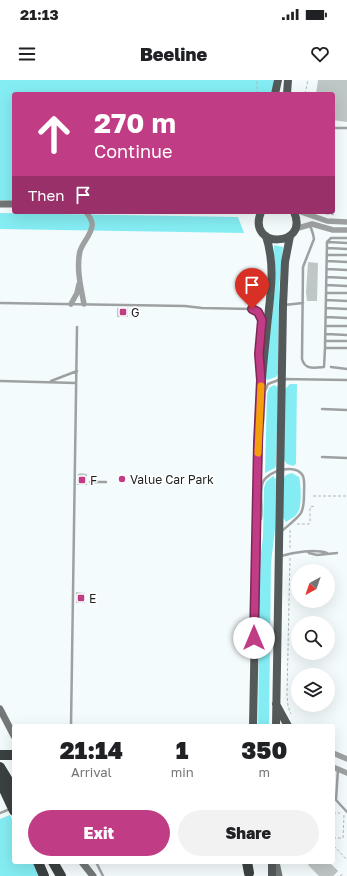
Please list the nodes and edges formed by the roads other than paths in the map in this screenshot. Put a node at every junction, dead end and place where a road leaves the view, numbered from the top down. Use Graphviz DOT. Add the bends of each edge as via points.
graph roads {
  1 [pos="278,80"];
  2 [pos="288,80"];
  3 [pos="275,92"];
  4 [pos="287,92"];
  5 [pos="335,128"];
  6 [pos="347,128"];
  7 [pos="0,204"];
  8 [pos="12,204"];
  9 [pos="87,214"];
  10 [pos="260,214"];
  11 [pos="295,214"];
  12 [pos="307,214"];
  13 [pos="347,222"];
  14 [pos="309,224"];
  15 [pos="347,230"];
  16 [pos="293,232"];
  17 [pos="266,236"];
  18 [pos="347,238"];
  19 [pos="327,242"];
  20 [pos="347,243"];
  21 [pos="327,248"];
  22 [pos="347,249"];
  23 [pos="327,255"];
  24 [pos="347,255"];
  25 [pos="327,261"];
  26 [pos="347,262"];
  27 [pos="327,269"];
  28 [pos="347,270"];
  29 [pos="326,277"];
  30 [pos="80,278"];
  31 [pos="347,278"];
  32 [pos="326,285"];
  33 [pos="347,286"];
  34 [pos="326,293"];
  35 [pos="347,294"];
  36 [pos="326,300"];
  37 [pos="347,301"];
  38 [pos="0,303"];
  39 [pos="303,303"];
  40 [pos="71,304"];
  41 [pos="84,304"];
  42 [pos="282,305"];
  43 [pos="326,308"];
  44 [pos="347,309"];
  45 [pos="326,317"];
  46 [pos="347,318"];
  47 [pos="326,326"];
  48 [pos="347,326"];
  49 [pos="77,327"];
  50 [pos="326,334"];
  51 [pos="347,334"];
  52 [pos="326,341"];
  53 [pos="347,341"];
  54 [pos="325,348"];
  55 [pos="347,348"];
  56 [pos="331,367"];
  57 [pos="347,369"];
  58 [pos="77,371"];
  59 [pos="281,379"];
  60 [pos="0,380"];
  61 [pos="261,380"];
  62 [pos="347,380"];
  63 [pos="50,382"];
  64 [pos="76,383"];
  65 [pos="322,409"];
  66 [pos="347,410"];
  67 [pos="258,443"];
  68 [pos="322,457"];
  69 [pos="347,458"];
  70 [pos="280,470"];
  71 [pos="90,482"];
  72 [pos="106,482"];
  73 [pos="279,534"];
  74 [pos="256,540"];
  75 [pos="336,553"];
  76 [pos="278,557"];
  77 [pos="276,704"];
  78 [pos="0,709"];
  79 [pos="290,723"];
  80 [pos="71,724"];
  81 [pos="253,724"];
  82 [pos="276,724"];
  83 [pos="12,732"];
  84 [pos="0,754"];
  85 [pos="335,754"];
  86 [pos="12,755"];
  87 [pos="347,759"];
  88 [pos="0,767"];
  89 [pos="335,768"];
  90 [pos="347,773"];
  91 [pos="0,781"];
  92 [pos="12,787"];
  93 [pos="12,807"];
  94 [pos="12,809"];
  95 [pos="0,813"];
  96 [pos="346,813"];
  97 [pos="39,864"];
  98 [pos="54,864"];
  99 [pos="83,864"];
  100 [pos="97,864"];
  101 [pos="248,864"];
  102 [pos="272,864"];
  103 [pos="276,864"];
  104 [pos="249,875"];
  105 [pos="44,876"];
  106 [pos="61,876"];
  107 [pos="93,876"];
  108 [pos="103,876"];
  109 [pos="272,876"];
  110 [pos="279,876"];
  1 -- 3 [label="main road"];
  2 -- 4 [label="main road"];
  5 -- 6 [label="lane"];
  7 -- 8 [label="street"];
  9 -- 30 [label="street" via="93,224 80,250"];
  10 -- 17 [label="main road" via="258,223"];
  11 -- 16 [label="main road" via="297,223"];
  12 -- 13 [label="street" via="328,221"];
  14 -- 15 [label="street" via="333,230"];
  14 -- 16 [label="street"];
  14 -- 39 [label="lane" via="314,240 304,264"];
  16 -- 17 [label="main road" via="278,240"];
  16 -- 42 [label="main road" via="285,262"];
  17 -- 61 [label="main road" via="271,253 271,287"];
  18 -- 19 [label="lane" via="331,238"];
  19 -- 20 [label="lane"];
  19 -- 21 [label="lane"];
  21 -- 22 [label="lane"];
  21 -- 23 [label="lane"];
  23 -- 24 [label="lane"];
  23 -- 25 [label="lane"];
  25 -- 26 [label="lane"];
  25 -- 27 [label="lane"];
  27 -- 28 [label="lane"];
  27 -- 29 [label="lane"];
  29 -- 31 [label="lane"];
  29 -- 32 [label="lane"];
  30 -- 40 [label="street" via="77,293"];
  30 -- 41 [label="street"];
  32 -- 33 [label="lane"];
  32 -- 34 [label="lane"];
  34 -- 35 [label="lane"];
  34 -- 36 [label="lane"];
  36 -- 37 [label="lane"];
  36 -- 43 [label="lane"];
  38 -- 40 [label="lane"];
  39 -- 42 [label="lane"];
  39 -- 54 [label="lane" via="302,359 305,366 324,367"];
  40 -- 41 [label="lane"];
  41 -- 61 [label="lane" via="185,306 249,309 258,312 262,320 259,354"];
  42 -- 59 [label="main road"];
  43 -- 44 [label="lane"];
  43 -- 45 [label="lane"];
  45 -- 46 [label="lane"];
  45 -- 47 [label="lane"];
  47 -- 48 [label="lane"];
  47 -- 50 [label="lane"];
  49 -- 58 [label="lane"];
  50 -- 51 [label="lane"];
  50 -- 52 [label="lane"];
  52 -- 53 [label="lane"];
  52 -- 54 [label="lane"];
  54 -- 55 [label="lane"];
  56 -- 57 [label="lane"];
  58 -- 63 [label="lane"];
  58 -- 64 [label="lane"];
  59 -- 62 [label="lane"];
  59 -- 67 [label="lane" via="271,382 266,388 264,418"];
  59 -- 70 [label="main road"];
  60 -- 63 [label="lane"];
  61 -- 67 [label="main road"];
  63 -- 64 [label="lane"];
  64 -- 80 [label="lane"];
  65 -- 66 [label="lane"];
  67 -- 74 [label="main road"];
  68 -- 69 [label="lane"];
  70 -- 73 [label="main road"];
  70 -- 73 [label="lane" via="297,470 302,474 304,506 302,512"];
  70 -- 74 [label="lane" via="269,475 263,482"];
  71 -- 72 [label="lane"];
  73 -- 76 [label="main road"];
  74 -- 81 [label="main road"];
  75 -- 76 [label="lane" via="317,555 307,552"];
  76 -- 77 [label="main road"];
  77 -- 79 [label="main road"];
  77 -- 82 [label="main road"];
  78 -- 83 [label="street"];
  84 -- 86 [label="highway"];
  85 -- 87 [label="street"];
  88 -- 92 [label="highway"];
  89 -- 90 [label="street"];
  89 -- 96 [label="lane" via="336,800"];
  91 -- 93 [label="highway"];
  94 -- 95 [label="lane"];
  97 -- 105 [label="highway"];
  98 -- 106 [label="highway"];
  99 -- 107 [label="street"];
  100 -- 108 [label="lane"];
  101 -- 104 [label="highway"];
  102 -- 109 [label="main road"];
  103 -- 110 [label="street"];
}
